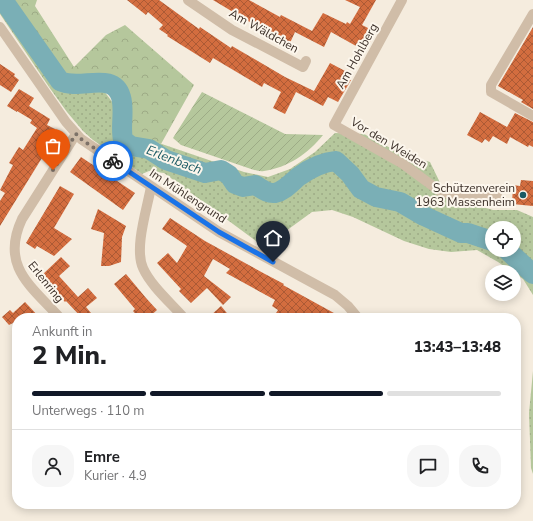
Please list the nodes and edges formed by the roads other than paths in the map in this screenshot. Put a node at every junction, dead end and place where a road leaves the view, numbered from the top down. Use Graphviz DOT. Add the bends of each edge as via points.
graph roads {
  1 [pos="188,0"];
  2 [pos="402,0"];
  3 [pos="533,14"];
  4 [pos="0,27"];
  5 [pos="306,61"];
  6 [pos="533,116"];
  7 [pos="334,125"];
  8 [pos="76,134"];
  9 [pos="151,187"];
  10 [pos="497,196"];
  11 [pos="56,313"];
  12 [pos="180,313"];
  13 [pos="354,313"];
  1 -- 5 [label="street, Am Wäldchen" via="232,30 281,56 303,67"];
  2 -- 7 [label="street, Am Hohlberg"];
  3 -- 6 [label="street" via="491,85 491,92"];
  4 -- 8 [label="street, Im Mühlengrund"];
  7 -- 10 [label="street, Vor den Weiden" via="403,164 441,192 463,198"];
  8 -- 9 [label="street, Im Mühlengrund"];
  8 -- 11 [label="street, Erlenring" via="22,219 13,244 14,260 23,276"];
  9 -- 12 [label="street" via="139,246 141,263 146,275"];
  9 -- 13 [label="street, Im Mühlengrund" via="237,243 335,296"];
}
